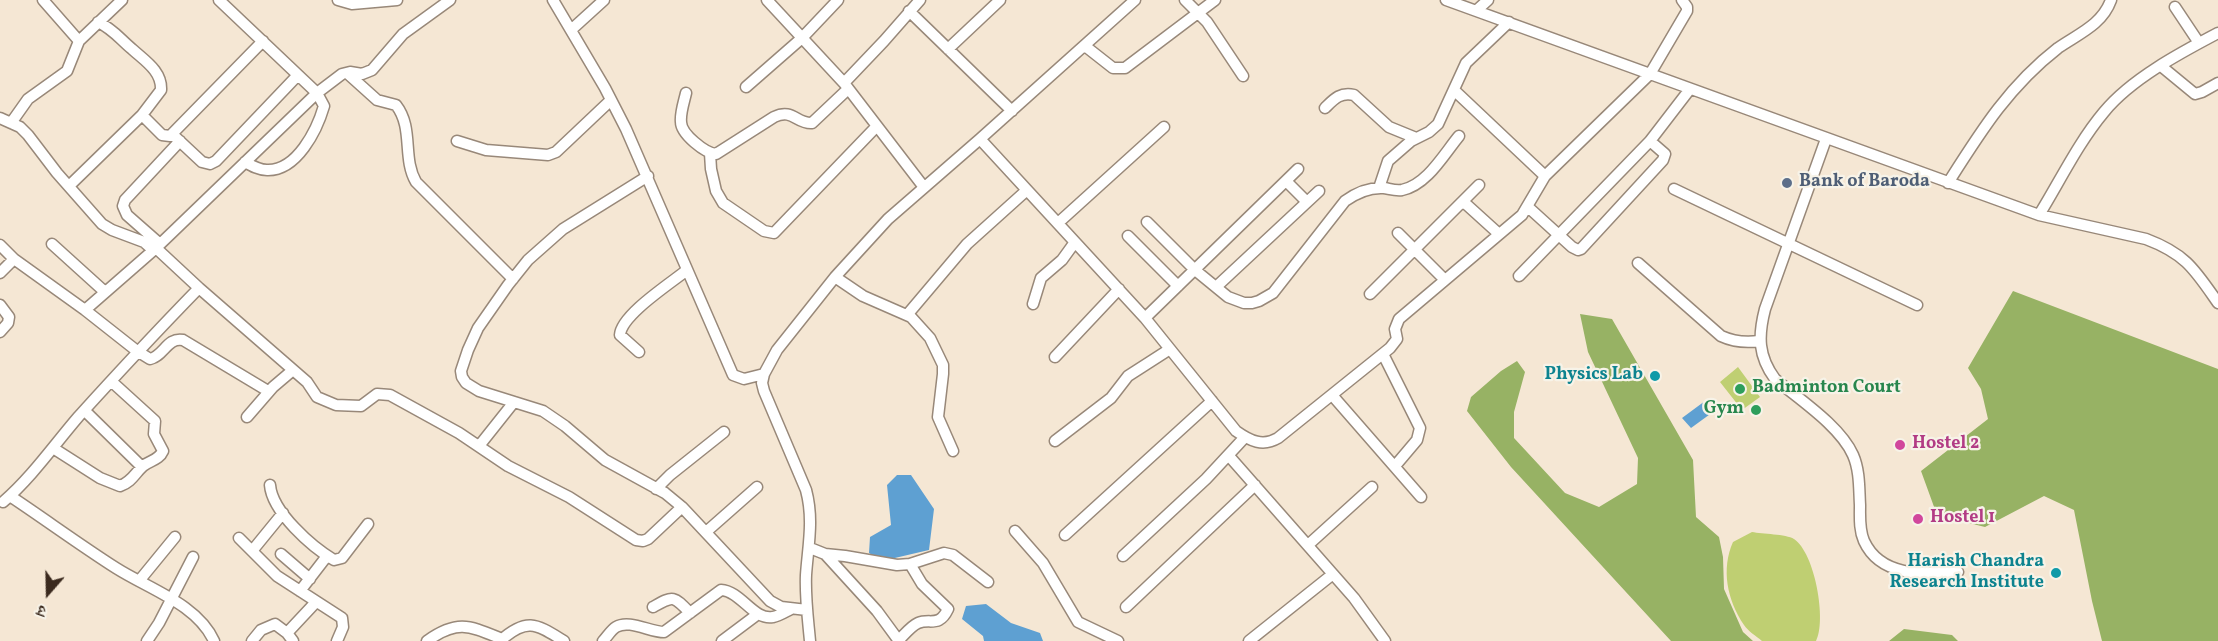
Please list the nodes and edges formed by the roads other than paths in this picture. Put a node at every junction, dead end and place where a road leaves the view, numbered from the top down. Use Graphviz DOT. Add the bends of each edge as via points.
graph roads {
  1 [pos="43,0"];
  2 [pos="122,0"];
  3 [pos="219,0"];
  4 [pos="338,0"];
  5 [pos="397,0"];
  6 [pos="450,0"];
  7 [pos="553,0"];
  8 [pos="604,0"];
  9 [pos="767,0"];
  10 [pos="838,0"];
  11 [pos="920,0"];
  12 [pos="1000,0"];
  13 [pos="1135,0"];
  14 [pos="1185,0"];
  15 [pos="1215,0"];
  16 [pos="1446,0"];
  17 [pos="1488,0"];
  18 [pos="1682,0"];
  19 [pos="2111,0"];
  20 [pos="2175,7"];
  21 [pos="1477,10"];
  22 [pos="909,11"];
  23 [pos="1199,13"];
  24 [pos="98,22"];
  25 [pos="1509,22"];
  26 [pos="571,30"];
  27 [pos="2218,33"];
  28 [pos="802,38"];
  29 [pos="79,41"];
  30 [pos="263,41"];
  31 [pos="2199,43"];
  32 [pos="1085,46"];
  33 [pos="948,49"];
  34 [pos="2161,66"];
  35 [pos="347,72"];
  36 [pos="1650,74"];
  37 [pos="298,75"];
  38 [pos="1243,76"];
  39 [pos="2218,83"];
  40 [pos="846,86"];
  41 [pos="746,87"];
  42 [pos="1690,88"];
  43 [pos="1455,90"];
  44 [pos="317,93"];
  45 [pos="686,93"];
  46 [pos="611,100"];
  47 [pos="1324,108"];
  48 [pos="1012,111"];
  49 [pos="142,115"];
  50 [pos="0,118"];
  51 [pos="11,123"];
  52 [pos="876,126"];
  53 [pos="1164,127"];
  54 [pos="1459,136"];
  55 [pos="176,138"];
  56 [pos="1416,138"];
  57 [pos="1826,139"];
  58 [pos="980,140"];
  59 [pos="457,141"];
  60 [pos="1650,141"];
  61 [pos="710,153"];
  62 [pos="245,162"];
  63 [pos="1298,169"];
  64 [pos="648,176"];
  65 [pos="1545,176"];
  66 [pos="1286,181"];
  67 [pos="1948,183"];
  68 [pos="1479,185"];
  69 [pos="69,186"];
  70 [pos="923,186"];
  71 [pos="1379,188"];
  72 [pos="1674,189"];
  73 [pos="1027,190"];
  74 [pos="1319,191"];
  75 [pos="1307,202"];
  76 [pos="1462,202"];
  77 [pos="1528,207"];
  78 [pos="2039,215"];
  79 [pos="1147,222"];
  80 [pos="1058,223"];
  81 [pos="1398,233"];
  82 [pos="1499,234"];
  83 [pos="1128,236"];
  84 [pos="1560,236"];
  85 [pos="1075,242"];
  86 [pos="1788,243"];
  87 [pos="52,244"];
  88 [pos="0,245"];
  89 [pos="156,248"];
  90 [pos="1413,249"];
  91 [pos="14,259"];
  92 [pos="1638,263"];
  93 [pos="687,270"];
  94 [pos="1195,270"];
  95 [pos="0,273"];
  96 [pos="1519,276"];
  97 [pos="835,277"];
  98 [pos="513,279"];
  99 [pos="1445,280"];
  100 [pos="1178,286"];
  101 [pos="1216,287"];
  102 [pos="199,288"];
  103 [pos="1119,290"];
  104 [pos="105,292"];
  105 [pos="1370,294"];
  106 [pos="2218,303"];
  107 [pos="1033,304"];
  108 [pos="0,305"];
  109 [pos="1917,305"];
  110 [pos="85,310"];
  111 [pos="907,315"];
  112 [pos="1145,318"];
  113 [pos="0,332"];
  114 [pos="1759,341"];
  115 [pos="1170,349"];
  116 [pos="137,351"];
  117 [pos="639,352"];
  118 [pos="1383,354"];
  119 [pos="1055,357"];
  120 [pos="293,370"];
  121 [pos="764,374"];
  122 [pos="111,381"];
  123 [pos="268,391"];
  124 [pos="1332,395"];
  125 [pos="1212,401"];
  126 [pos="514,402"];
  127 [pos="85,411"];
  128 [pos="247,417"];
  129 [pos="723,432"];
  130 [pos="1245,437"];
  131 [pos="1055,441"];
  132 [pos="479,446"];
  133 [pos="53,448"];
  134 [pos="954,451"];
  135 [pos="1228,456"];
  136 [pos="1395,466"];
  137 [pos="142,467"];
  138 [pos="1255,484"];
  139 [pos="270,485"];
  140 [pos="1372,487"];
  141 [pos="757,488"];
  142 [pos="656,489"];
  143 [pos="1421,497"];
  144 [pos="3,501"];
  145 [pos="682,507"];
  146 [pos="283,513"];
  147 [pos="368,524"];
  148 [pos="1015,531"];
  149 [pos="706,532"];
  150 [pos="1065,536"];
  151 [pos="175,537"];
  152 [pos="239,538"];
  153 [pos="1308,545"];
  154 [pos="810,548"];
  155 [pos="252,551"];
  156 [pos="281,554"];
  157 [pos="825,554"];
  158 [pos="327,556"];
  159 [pos="1123,556"];
  160 [pos="193,557"];
  161 [pos="910,564"];
  162 [pos="1958,572"];
  163 [pos="1333,574"];
  164 [pos="310,579"];
  165 [pos="139,582"];
  166 [pos="988,582"];
  167 [pos="300,591"];
  168 [pos="171,600"];
  169 [pos="316,602"];
  170 [pos="653,607"];
  171 [pos="1126,607"];
  172 [pos="791,609"];
  173 [pos="807,610"];
  174 [pos="690,613"];
  175 [pos="758,614"];
  176 [pos="290,637"];
  177 [pos="501,640"];
  178 [pos="899,640"];
  179 [pos="1253,640"];
  180 [pos="147,641"];
  181 [pos="214,641"];
  182 [pos="252,641"];
  183 [pos="337,641"];
  184 [pos="427,641"];
  185 [pos="564,641"];
  186 [pos="603,641"];
  187 [pos="722,641"];
  188 [pos="810,641"];
  189 [pos="1118,641"];
  190 [pos="1385,641"];
  1 -- 29 [label="street"];
  2 -- 24 [label="street"];
  3 -- 30 [label="street"];
  4 -- 5 [label="street" via="352,4"];
  6 -- 35 [label="street" via="403,34 372,70 362,74"];
  7 -- 26 [label="street"];
  8 -- 26 [label="street"];
  9 -- 28 [label="street"];
  10 -- 28 [label="street"];
  11 -- 22 [label="street"];
  12 -- 33 [label="street"];
  13 -- 32 [label="street"];
  14 -- 23 [label="street"];
  15 -- 23 [label="street"];
  16 -- 21 [label="street"];
  17 -- 21 [label="street"];
  18 -- 36 [label="street" via="1687,12"];
  19 -- 67 [label="street" via="2098,21 2050,55 2006,96"];
  20 -- 31 [label="street"];
  21 -- 25 [label="street"];
  22 -- 33 [label="street"];
  22 -- 40 [label="street"];
  23 -- 32 [label="street" via="1125,68 1113,68"];
  23 -- 38 [label="street"];
  24 -- 29 [label="street"];
  24 -- 49 [label="street" via="114,30 160,78 161,90"];
  25 -- 36 [label="street"];
  25 -- 43 [label="street" via="1466,63"];
  26 -- 46 [label="street"];
  27 -- 31 [label="street"];
  28 -- 40 [label="street"];
  28 -- 41 [label="street"];
  29 -- 51 [label="street" via="67,71 27,99"];
  30 -- 37 [label="street"];
  30 -- 55 [label="street"];
  31 -- 34 [label="street"];
  32 -- 48 [label="street"];
  33 -- 48 [label="street"];
  34 -- 39 [label="street" via="2194,94"];
  34 -- 78 [label="street" via="2103,113"];
  35 -- 44 [label="street"];
  35 -- 98 [label="street" via="377,100 399,109 406,129 409,168 416,182"];
  36 -- 42 [label="street"];
  36 -- 65 [label="street"];
  37 -- 44 [label="street"];
  37 -- 55 [label="street" via="216,161 206,164"];
  40 -- 52 [label="street"];
  40 -- 61 [label="street" via="812,123 783,113 721,152"];
  42 -- 57 [label="street"];
  42 -- 60 [label="street"];
  43 -- 56 [label="street" via="1438,124"];
  43 -- 65 [label="street"];
  44 -- 62 [label="street"];
  44 -- 62 [label="street" via="323,101 322,112 298,154 275,170 259,169"];
  45 -- 61 [label="street" via="681,125"];
  46 -- 59 [label="street" via="556,152 548,155 486,150"];
  46 -- 64 [label="street"];
  47 -- 56 [label="street" via="1336,97 1354,95 1389,127"];
  48 -- 58 [label="street"];
  49 -- 55 [label="street" via="162,135"];
  49 -- 69 [label="street"];
  50 -- 51 [label="street"];
  51 -- 69 [label="street" via="28,135"];
  52 -- 61 [label="street" via="774,233 764,231 723,203 716,191"];
  52 -- 70 [label="street"];
  53 -- 80 [label="street"];
  54 -- 71 [label="street" via="1416,183 1401,190"];
  55 -- 89 [label="street" via="123,206"];
  56 -- 71 [label="street" via="1388,160"];
  57 -- 67 [label="street"];
  57 -- 86 [label="street"];
  58 -- 70 [label="street"];
  58 -- 73 [label="street"];
  60 -- 84 [label="street"];
  60 -- 84 [label="street" via="1665,154 1663,160 1581,249 1575,249"];
  62 -- 89 [label="street"];
  63 -- 66 [label="street"];
  64 -- 93 [label="street"];
  64 -- 98 [label="street" via="563,229"];
  65 -- 77 [label="street"];
  66 -- 75 [label="street"];
  66 -- 94 [label="street"];
  67 -- 78 [label="street"];
  68 -- 76 [label="street"];
  69 -- 89 [label="street" via="102,224"];
  70 -- 97 [label="street"];
  71 -- 101 [label="street" via="1359,192 1345,201 1266,298 1244,303"];
  72 -- 86 [label="street"];
  73 -- 80 [label="street"];
  73 -- 111 [label="street" via="967,244"];
  74 -- 75 [label="street"];
  75 -- 101 [label="street"];
  76 -- 82 [label="street"];
  76 -- 90 [label="street"];
  77 -- 82 [label="street"];
  77 -- 84 [label="street"];
  78 -- 106 [label="street" via="2163,245 2191,265"];
  79 -- 94 [label="street"];
  80 -- 85 [label="street"];
  81 -- 90 [label="street"];
  82 -- 99 [label="street"];
  83 -- 100 [label="street"];
  84 -- 96 [label="street"];
  85 -- 103 [label="street"];
  85 -- 107 [label="street" via="1041,278"];
  86 -- 109 [label="street"];
  86 -- 114 [label="street" via="1765,309"];
  87 -- 104 [label="street"];
  88 -- 91 [label="street"];
  89 -- 102 [label="street"];
  89 -- 104 [label="street"];
  90 -- 99 [label="street"];
  90 -- 105 [label="street"];
  91 -- 95 [label="street"];
  91 -- 110 [label="street"];
  92 -- 114 [label="street" via="1721,336 1745,343"];
  93 -- 117 [label="street" via="622,327 621,335"];
  93 -- 121 [label="street" via="733,375 744,379"];
  94 -- 100 [label="street"];
  94 -- 101 [label="street"];
  97 -- 111 [label="street" via="856,292"];
  97 -- 121 [label="street" via="777,350"];
  98 -- 126 [label="street" via="478,328 462,377 479,390"];
  99 -- 118 [label="street" via="1399,320 1395,344"];
  100 -- 112 [label="street"];
  102 -- 116 [label="street"];
  102 -- 120 [label="street"];
  103 -- 112 [label="street"];
  103 -- 119 [label="street"];
  104 -- 110 [label="street"];
  108 -- 113 [label="street" via="9,317"];
  110 -- 116 [label="street"];
  111 -- 134 [label="street" via="921,326 939,355 943,374 938,417"];
  112 -- 115 [label="street"];
  114 -- 162 [label="street" via="1767,368 1775,379 1848,446 1858,471 1861,529 1875,555 1902,572"];
  115 -- 125 [label="street"];
  115 -- 131 [label="street" via="1132,372 1111,398"];
  116 -- 122 [label="street"];
  116 -- 123 [label="street" via="152,359 172,341 183,340"];
  118 -- 124 [label="street"];
  118 -- 136 [label="street" via="1420,428 1417,440"];
  120 -- 123 [label="street"];
  120 -- 132 [label="street" via="321,400 352,407 361,406 377,394 390,395"];
  121 -- 154 [label="street" via="762,383 806,490"];
  122 -- 127 [label="street"];
  122 -- 137 [label="street" via="155,421 154,434 163,454"];
  123 -- 128 [label="street"];
  124 -- 130 [label="street" via="1271,442 1264,444"];
  124 -- 136 [label="street"];
  125 -- 130 [label="street"];
  125 -- 150 [label="street"];
  126 -- 132 [label="street"];
  126 -- 142 [label="street" via="543,411 605,460"];
  127 -- 133 [label="street"];
  127 -- 137 [label="street"];
  129 -- 142 [label="street"];
  130 -- 135 [label="street"];
  132 -- 145 [label="street" via="636,540 648,539"];
  133 -- 137 [label="street" via="113,485 126,484"];
  133 -- 144 [label="street"];
  135 -- 138 [label="street"];
  135 -- 159 [label="street"];
  136 -- 143 [label="street"];
  138 -- 153 [label="street"];
  138 -- 171 [label="street"];
  139 -- 146 [label="street" via="271,497"];
  140 -- 153 [label="street"];
  141 -- 149 [label="street"];
  142 -- 145 [label="street"];
  144 -- 165 [label="street"];
  145 -- 149 [label="street"];
  146 -- 155 [label="street"];
  146 -- 158 [label="street"];
  147 -- 158 [label="street" via="342,558 334,560"];
  148 -- 189 [label="street" via="1043,563 1078,622"];
  149 -- 172 [label="street" via="770,602"];
  151 -- 165 [label="street"];
  152 -- 155 [label="street"];
  153 -- 163 [label="street"];
  154 -- 157 [label="street"];
  154 -- 173 [label="street"];
  155 -- 167 [label="street" via="277,576"];
  156 -- 164 [label="street"];
  157 -- 161 [label="street"];
  157 -- 178 [label="street"];
  158 -- 164 [label="street"];
  160 -- 168 [label="street"];
  161 -- 166 [label="street" via="944,552"];
  161 -- 178 [label="street" via="922,584 948,609 936,622 917,624"];
  163 -- 179 [label="street"];
  163 -- 190 [label="street"];
  164 -- 167 [label="street"];
  165 -- 168 [label="street"];
  167 -- 169 [label="street"];
  168 -- 180 [label="street"];
  168 -- 181 [label="street" via="194,615"];
  169 -- 176 [label="street"];
  169 -- 183 [label="street" via="342,618"];
  170 -- 174 [label="street" via="674,598"];
  172 -- 173 [label="street"];
  172 -- 175 [label="street" via="774,617"];
  173 -- 188 [label="street"];
  174 -- 175 [label="street" via="721,591 732,593"];
  174 -- 186 [label="street" via="664,632 620,625"];
  175 -- 187 [label="street"];
  176 -- 182 [label="street" via="279,626 271,625"];
  177 -- 184 [label="street" via="459,626"];
  177 -- 185 [label="street" via="513,630 533,624"];
}
